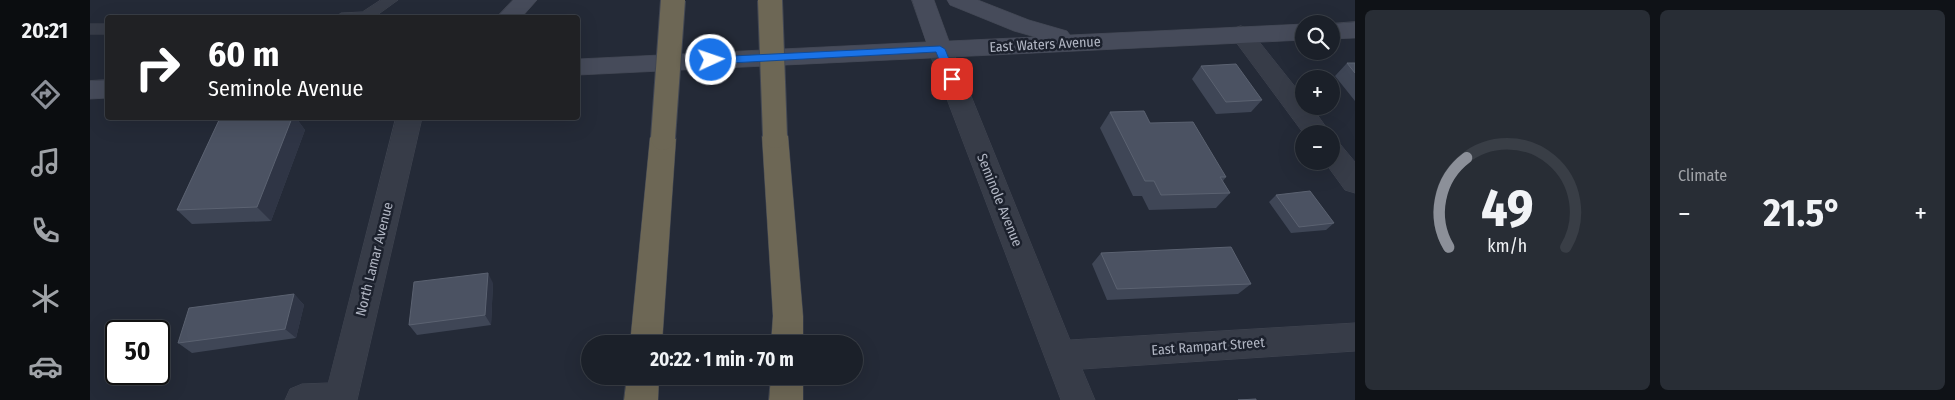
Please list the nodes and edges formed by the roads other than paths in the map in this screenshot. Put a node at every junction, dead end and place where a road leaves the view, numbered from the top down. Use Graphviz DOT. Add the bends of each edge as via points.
graph roads {
  1 [pos="391,0"];
  2 [pos="526,0"];
  3 [pos="533,0"];
  4 [pos="673,0"];
  5 [pos="770,0"];
  6 [pos="923,0"];
  7 [pos="958,0"];
  8 [pos="367,15"];
  9 [pos="510,15"];
  10 [pos="532,15"];
  11 [pos="90,29"];
  12 [pos="105,29"];
  13 [pos="1355,30"];
  14 [pos="1340,31"];
  15 [pos="1295,32"];
  16 [pos="1242,34"];
  17 [pos="1082,42"];
  18 [pos="940,49"];
  19 [pos="580,67"];
  20 [pos="409,120"];
  21 [pos="1311,125"];
  22 [pos="1340,163"];
  23 [pos="1355,182"];
  24 [pos="647,335"];
  25 [pos="787,335"];
  26 [pos="1355,337"];
  27 [pos="1060,355"];
  28 [pos="642,385"];
  29 [pos="787,385"];
  30 [pos="340,399"];
  31 [pos="302,400"];
  32 [pos="641,400"];
  33 [pos="786,400"];
  34 [pos="1078,400"];
  1 -- 8 [label="lane"];
  2 -- 9 [label="main road"];
  3 -- 10 [label="main road"];
  4 -- 24 [label="highway, bridge"];
  5 -- 25 [label="highway, bridge"];
  6 -- 18 [label="main road, Seminole Avenue"];
  7 -- 17 [label="main road" via="1022,26"];
  11 -- 12 [label="lane"];
  13 -- 14 [label="main road"];
  15 -- 16 [label="main road, East Waters Avenue"];
  16 -- 17 [label="main road, East Waters Avenue"];
  16 -- 21 [label="street"];
  17 -- 18 [label="main road, East Waters Avenue"];
  18 -- 19 [label="main road, East Waters Avenue"];
  18 -- 27 [label="street, Seminole Avenue"];
  20 -- 30 [label="street, North Lamar Avenue"];
  22 -- 23 [label="street"];
  26 -- 27 [label="street, East Rampart Street"];
  27 -- 34 [label="street, Seminole Avenue"];
  28 -- 32 [label="highway"];
  29 -- 33 [label="highway"];
  30 -- 31 [label="street"];
}
